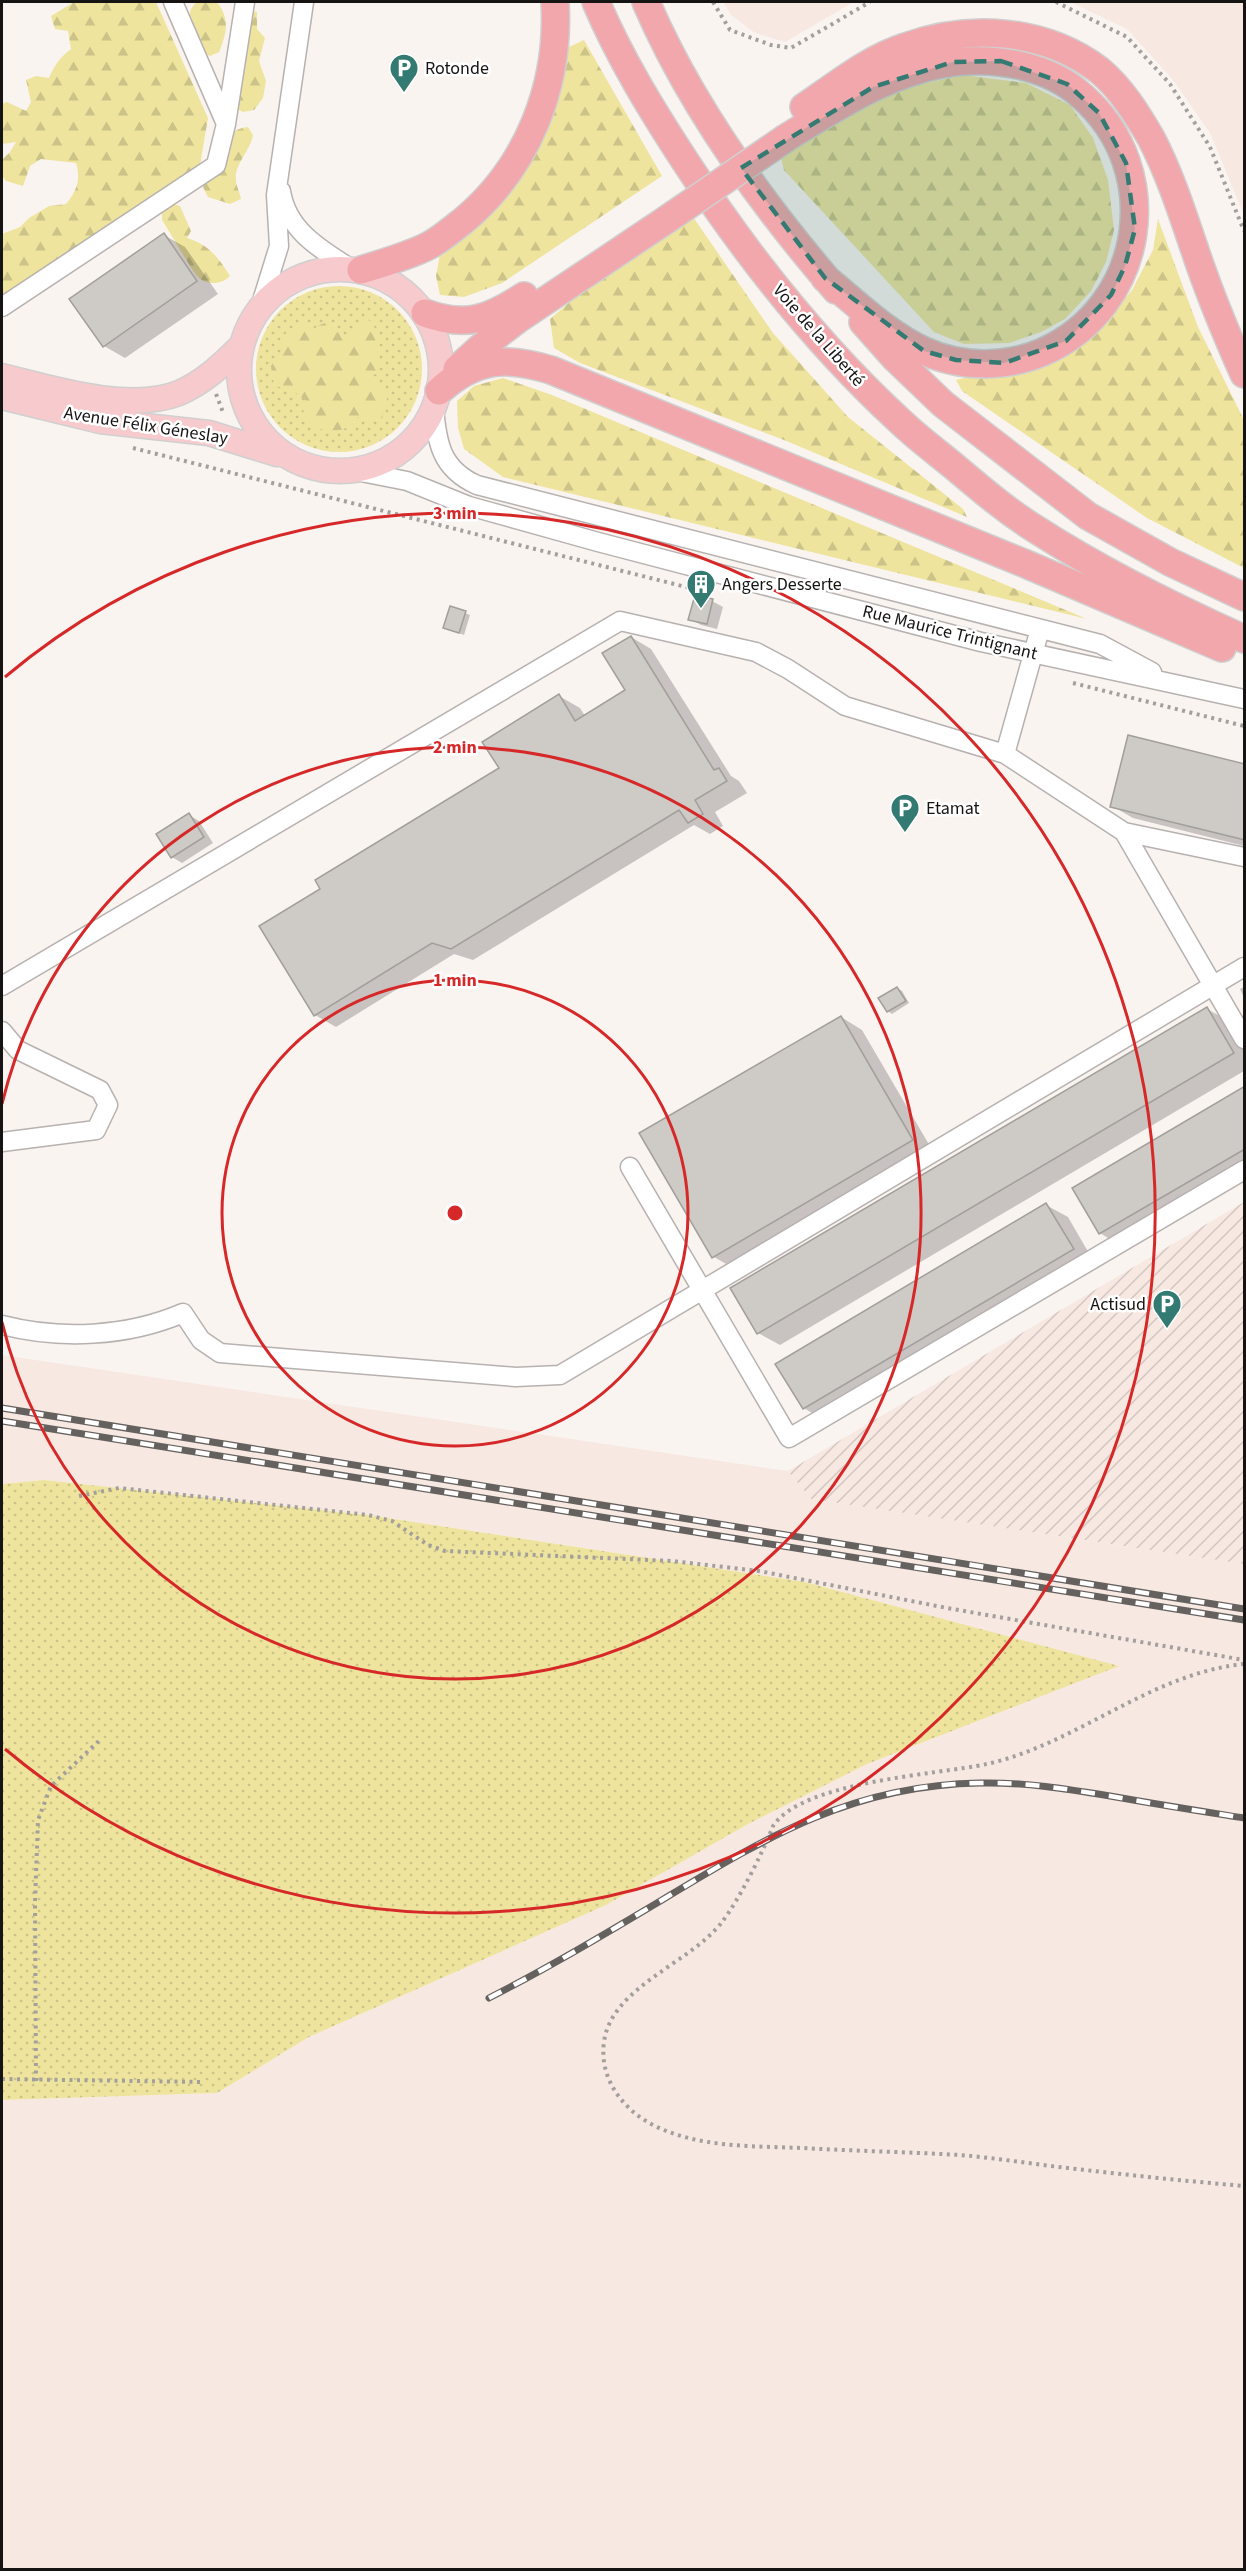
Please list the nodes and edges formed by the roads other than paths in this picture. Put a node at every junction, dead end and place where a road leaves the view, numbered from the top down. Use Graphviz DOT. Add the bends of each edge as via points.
graph roads {
  1 [pos="172,2"];
  2 [pos="245,2"];
  3 [pos="304,2"];
  4 [pos="555,2"];
  5 [pos="596,2"];
  6 [pos="646,2"];
  7 [pos="226,124"];
  8 [pos="781,132"];
  9 [pos="279,180"];
  10 [pos="661,213"];
  11 [pos="356,269"];
  12 [pos="825,278"];
  13 [pos="261,304"];
  14 [pos="2,307"];
  15 [pos="425,313"];
  16 [pos="241,346"];
  17 [pos="1245,374"];
  18 [pos="2,376"];
  19 [pos="2,397"];
  20 [pos="437,399"];
  21 [pos="288,458"];
  22 [pos="356,471"];
  23 [pos="1245,597"];
  24 [pos="1040,629"];
  25 [pos="1245,639"];
  26 [pos="1033,653"];
  27 [pos="1245,657"];
  28 [pos="1239,697"];
  29 [pos="1005,754"];
  30 [pos="1124,832"];
  31 [pos="1245,857"];
  32 [pos="1245,967"];
  33 [pos="2,986"];
  34 [pos="1214,986"];
  35 [pos="2,1032"];
  36 [pos="1245,1039"];
  37 [pos="2,1142"];
  38 [pos="630,1167"];
  39 [pos="1245,1170"];
  40 [pos="701,1291"];
  41 [pos="2,1325"];
  1 -- 7 [label="street"];
  2 -- 7 [label="street"];
  3 -- 9 [label="street"];
  4 -- 11 [label="highway" via="555,53 542,107 523,150 498,186 476,210 427,247"];
  5 -- 25 [label="highway, Voie de la Liberté" via="612,40 653,113 713,205 835,356 903,424 1036,530 1131,586"];
  6 -- 12 [label="highway" via="722,141"];
  7 -- 14 [label="street" via="216,165"];
  8 -- 10 [label="highway, bridge"];
  8 -- 12 [label="highway" via="897,77 953,62 1001,61 1050,76 1082,96 1114,135 1132,183 1135,229 1125,266 1111,295 1066,341 1027,359 984,364 924,351 886,327"];
  8 -- 17 [label="highway" via="863,67 903,47 934,38 962,33 1019,35 1073,54 1121,92 1151,140"];
  9 -- 11 [label="street" via="284,204 303,235"];
  9 -- 13 [label="street" via="279,246"];
  10 -- 15 [label="highway" via="489,316 456,322"];
  10 -- 20 [label="highway" via="462,364"];
  11 -- 13 [label="main road" via="317,270 286,283"];
  11 -- 15 [label="main road" via="386,279"];
  12 -- 23 [label="highway" via="895,358 943,404 1088,516 1170,562"];
  13 -- 16 [label="main road"];
  15 -- 20 [label="main road" via="436,338 441,364"];
  16 -- 18 [label="main road, Avenue Félix Géneslay" via="212,374 176,394 157,399 91,395"];
  16 -- 21 [label="main road" via="238,378 246,410 263,438"];
  19 -- 21 [label="main road, Avenue Félix Géneslay" via="100,421 209,433"];
  20 -- 22 [label="main road" via="416,438 389,459"];
  20 -- 24 [label="street, Rue Maurice Trintignant" via="437,440 444,456 462,478 477,484"];
  20 -- 27 [label="highway" via="461,372 495,361 551,370"];
  21 -- 22 [label="main road" via="321,470"];
  22 -- 26 [label="street, Rue Maurice Trintignant" via="407,481 469,506 598,542"];
  24 -- 26 [label="street"];
  24 -- 28 [label="street, Rue Maurice Trintignant" via="1100,644 1146,670"];
  26 -- 28 [label="street, Rue Maurice Trintignant"];
  26 -- 29 [label="street"];
  29 -- 30 [label="street"];
  29 -- 33 [label="street" via="844,706 756,652 620,621"];
  30 -- 31 [label="street"];
  30 -- 34 [label="street"];
  32 -- 34 [label="street"];
  34 -- 36 [label="street"];
  34 -- 40 [label="street"];
  35 -- 37 [label="street" via="18,1050 100,1089 108,1106 96,1130"];
  38 -- 40 [label="street"];
  39 -- 40 [label="street" via="789,1438"];
  40 -- 41 [label="street" via="560,1375 516,1377 219,1353 201,1340 183,1313 123,1332 64,1334"];
}
